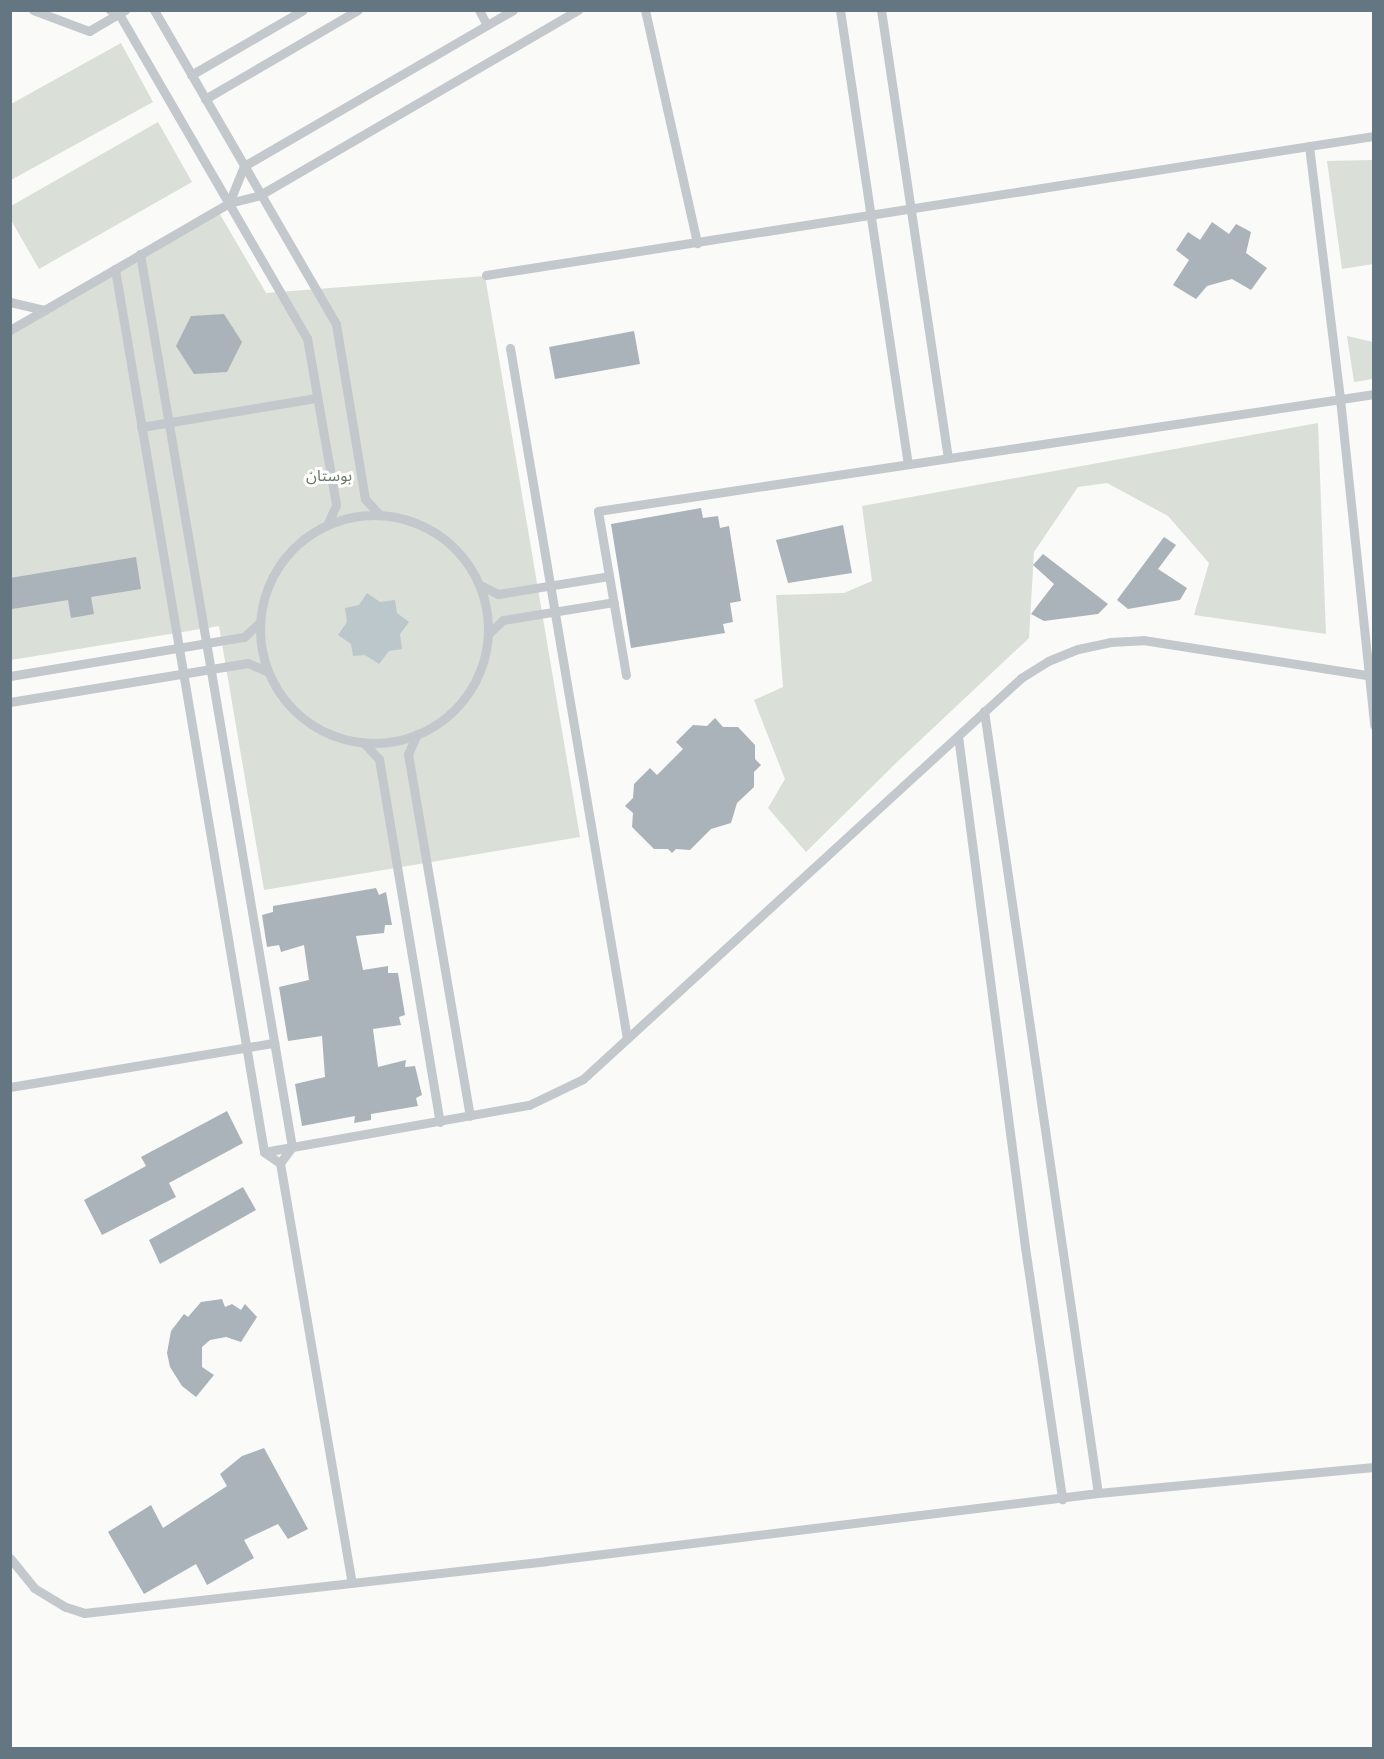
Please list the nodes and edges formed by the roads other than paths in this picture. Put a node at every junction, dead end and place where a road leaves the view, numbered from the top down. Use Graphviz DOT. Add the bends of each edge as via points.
graph roads {
  1 [pos="33,10"];
  2 [pos="154,10"];
  3 [pos="303,10"];
  4 [pos="358,10"];
  5 [pos="479,10"];
  6 [pos="513,10"];
  7 [pos="578,10"];
  8 [pos="645,10"];
  9 [pos="840,10"];
  10 [pos="881,10"];
  11 [pos="118,12"];
  12 [pos="487,25"];
  13 [pos="191,75"];
  14 [pos="205,99"];
  15 [pos="1374,136"];
  16 [pos="1309,146"];
  17 [pos="244,166"];
  18 [pos="260,195"];
  19 [pos="229,203"];
  20 [pos="911,207"];
  21 [pos="871,217"];
  22 [pos="697,243"];
  23 [pos="140,254"];
  24 [pos="115,269"];
  25 [pos="486,275"];
  26 [pos="10,302"];
  27 [pos="45,310"];
  28 [pos="10,330"];
  29 [pos="510,348"];
  30 [pos="1374,394"];
  31 [pos="317,398"];
  32 [pos="1340,399"];
  33 [pos="169,423"];
  34 [pos="141,428"];
  35 [pos="948,458"];
  36 [pos="908,464"];
  37 [pos="380,515"];
  38 [pos="327,525"];
  39 [pos="609,576"];
  40 [pos="480,585"];
  41 [pos="551,585"];
  42 [pos="614,602"];
  43 [pos="555,611"];
  44 [pos="260,622"];
  45 [pos="488,634"];
  46 [pos="206,643"];
  47 [pos="179,648"];
  48 [pos="211,669"];
  49 [pos="268,672"];
  50 [pos="183,674"];
  51 [pos="626,675"];
  52 [pos="1371,675"];
  53 [pos="10,676"];
  54 [pos="10,702"];
  55 [pos="984,711"];
  56 [pos="1374,725"];
  57 [pos="417,734"];
  58 [pos="958,736"];
  59 [pos="363,742"];
  60 [pos="627,1038"];
  61 [pos="274,1043"];
  62 [pos="247,1048"];
  63 [pos="10,1087"];
  64 [pos="470,1116"];
  65 [pos="440,1122"];
  66 [pos="292,1147"];
  67 [pos="264,1152"];
  68 [pos="280,1163"];
  69 [pos="1374,1467"];
  70 [pos="1098,1493"];
  71 [pos="1062,1499"];
  72 [pos="10,1558"];
  73 [pos="352,1583"];
  1 -- 11 [label="lane" via="89,31"];
  2 -- 13 [label="lane"];
  3 -- 13 [label="lane"];
  4 -- 14 [label="lane"];
  5 -- 12 [label="lane"];
  6 -- 12 [label="lane"];
  7 -- 18 [label="lane"];
  8 -- 22 [label="lane"];
  9 -- 21 [label="lane"];
  10 -- 20 [label="lane"];
  11 -- 19 [label="lane"];
  12 -- 17 [label="lane"];
  13 -- 14 [label="lane"];
  14 -- 17 [label="lane"];
  15 -- 16 [label="lane"];
  16 -- 20 [label="lane"];
  16 -- 32 [label="lane"];
  17 -- 18 [label="lane"];
  17 -- 19 [label="lane"];
  18 -- 19 [label="lane"];
  18 -- 37 [label="lane" via="336,324 365,499"];
  19 -- 23 [label="lane"];
  19 -- 31 [label="lane" via="307,338"];
  20 -- 21 [label="lane"];
  20 -- 35 [label="lane"];
  21 -- 22 [label="lane"];
  21 -- 36 [label="lane"];
  22 -- 25 [label="lane"];
  23 -- 24 [label="lane"];
  23 -- 33 [label="lane"];
  24 -- 27 [label="lane"];
  24 -- 34 [label="lane"];
  26 -- 27 [label="lane"];
  27 -- 28 [label="lane"];
  29 -- 41 [label="lane"];
  30 -- 32 [label="lane"];
  31 -- 33 [label="lane"];
  31 -- 38 [label="lane" via="336,505"];
  32 -- 35 [label="lane"];
  32 -- 52 [label="lane"];
  33 -- 34 [label="lane"];
  33 -- 46 [label="lane"];
  34 -- 47 [label="lane"];
  35 -- 36 [label="lane"];
  36 -- 39 [label="lane" via="598,511"];
  37 -- 38 [label="lane" via="352,517"];
  37 -- 40 [label="lane" via="414,522 435,532 462,555"];
  38 -- 44 [label="lane" via="306,537 280,564 264,597"];
  39 -- 41 [label="lane"];
  39 -- 42 [label="lane"];
  40 -- 41 [label="lane" via="498,594"];
  40 -- 45 [label="lane"];
  41 -- 43 [label="lane"];
  42 -- 43 [label="lane"];
  42 -- 51 [label="lane"];
  43 -- 45 [label="lane" via="503,620"];
  43 -- 60 [label="lane"];
  44 -- 46 [label="lane" via="244,637"];
  44 -- 49 [label="lane"];
  45 -- 57 [label="lane" via="481,668 470,690 447,716"];
  46 -- 47 [label="lane"];
  46 -- 48 [label="lane"];
  47 -- 50 [label="lane"];
  47 -- 53 [label="lane"];
  48 -- 49 [label="lane" via="248,663"];
  48 -- 50 [label="lane"];
  48 -- 61 [label="lane"];
  49 -- 59 [label="lane" via="280,694 306,720 339,737"];
  50 -- 54 [label="lane"];
  50 -- 62 [label="lane"];
  52 -- 55 [label="lane" via="1143,640 1110,642 1048,661 1021,678"];
  52 -- 56 [label="lane"];
  55 -- 58 [label="lane"];
  55 -- 70 [label="lane"];
  57 -- 59 [label="lane" via="391,741"];
  57 -- 64 [label="lane" via="408,754"];
  58 -- 60 [label="lane"];
  58 -- 71 [label="lane"];
  59 -- 65 [label="lane" via="378,759"];
  60 -- 64 [label="lane" via="583,1078 529,1105"];
  61 -- 62 [label="lane"];
  61 -- 66 [label="lane"];
  62 -- 63 [label="lane"];
  62 -- 67 [label="lane"];
  64 -- 65 [label="lane"];
  65 -- 66 [label="lane"];
  66 -- 67 [label="lane"];
  66 -- 68 [label="lane"];
  67 -- 68 [label="lane"];
  68 -- 73 [label="lane"];
  69 -- 70 [label="lane"];
  70 -- 71 [label="lane"];
  71 -- 73 [label="lane"];
  72 -- 73 [label="lane" via="42,1593 84,1613"];
}
